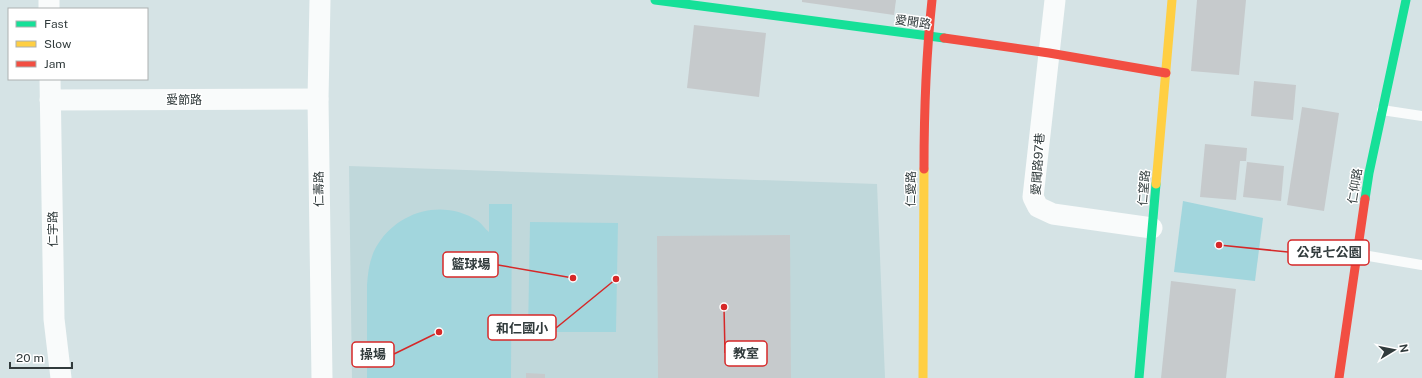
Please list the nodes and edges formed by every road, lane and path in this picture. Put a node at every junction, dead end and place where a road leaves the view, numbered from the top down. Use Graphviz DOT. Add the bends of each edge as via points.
graph roads {
  1 [pos="320,0"];
  2 [pos="655,0"];
  3 [pos="932,0"];
  4 [pos="1055,0"];
  5 [pos="1172,0"];
  6 [pos="1406,0"];
  7 [pos="928,36"];
  8 [pos="1049,53"];
  9 [pos="1166,73"];
  10 [pos="50,80"];
  11 [pos="318,99"];
  12 [pos="50,100"];
  13 [pos="1382,110"];
  14 [pos="1422,116"];
  15 [pos="1152,228"];
  16 [pos="1357,254"];
  17 [pos="1422,265"];
  18 [pos="61,378"];
  19 [pos="322,378"];
  20 [pos="923,378"];
  21 [pos="1139,378"];
  22 [pos="1339,378"];
  1 -- 11 [label="street, 仁壽路"];
  2 -- 7 [label="street, 愛聞路"];
  3 -- 7 [label="street, 仁愛路"];
  4 -- 8 [label="street, 愛聞路97巷"];
  5 -- 9 [label="street, 仁望路"];
  6 -- 13 [label="street, 仁仰路"];
  7 -- 8 [label="street, 愛聞路"];
  7 -- 20 [label="street, 仁愛路" via="924,128"];
  8 -- 9 [label="street, 愛聞路"];
  8 -- 15 [label="street, 愛聞路97巷" via="1033,197 1038,207 1053,214"];
  9 -- 15 [label="street, 仁望路"];
  10 -- 12 [label="street, 仁宇路"];
  11 -- 12 [label="street, 愛節路"];
  11 -- 19 [label="street, 仁壽路"];
  12 -- 18 [label="street, 仁宇路" via="54,319"];
  13 -- 14 [label="lane"];
  13 -- 16 [label="street, 仁仰路" via="1369,173"];
  15 -- 21 [label="street, 仁望路"];
  16 -- 17 [label="lane"];
  16 -- 22 [label="street, 仁仰路"];
}
